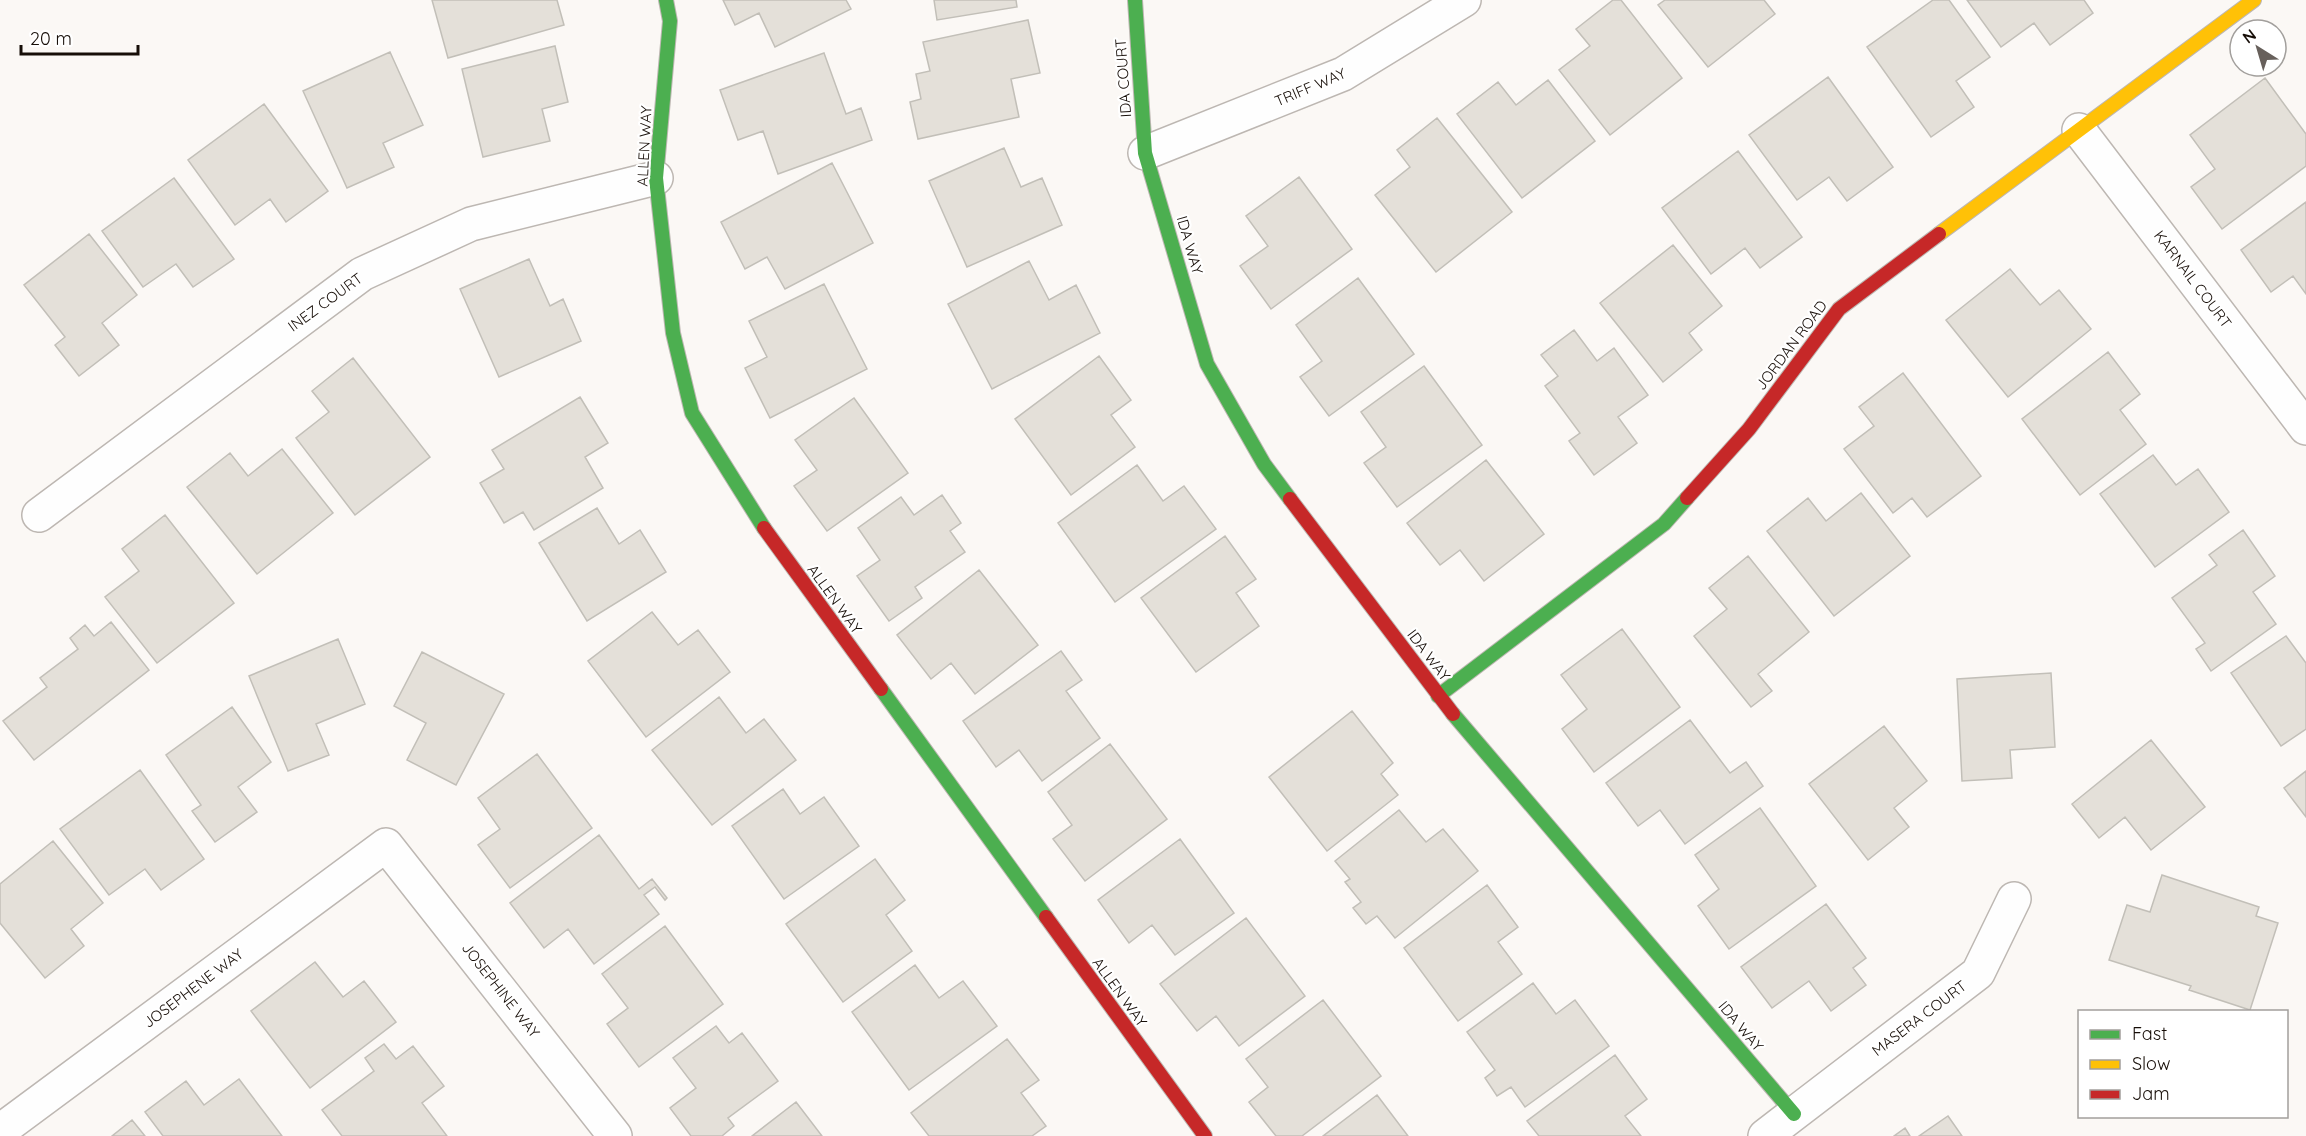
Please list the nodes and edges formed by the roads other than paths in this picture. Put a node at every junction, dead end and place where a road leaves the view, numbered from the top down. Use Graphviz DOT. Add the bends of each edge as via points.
graph roads {
  1 [pos="666,0"];
  2 [pos="1135,0"];
  3 [pos="1464,0"];
  4 [pos="2254,0"];
  5 [pos="2079,130"];
  6 [pos="1145,153"];
  7 [pos="656,178"];
  8 [pos="2306,428"];
  9 [pos="39,515"];
  10 [pos="1438,696"];
  11 [pos="386,845"];
  12 [pos="2014,899"];
  13 [pos="1794,1114"];
  14 [pos="0,1131"];
  15 [pos="615,1136"];
  16 [pos="1204,1136"];
  17 [pos="1765,1136"];
  1 -- 7 [label="street, ALLEN WAY" via="670,21"];
  2 -- 6 [label="street, IDA COURT"];
  3 -- 6 [label="street, TRIFF WAY" via="1343,74"];
  4 -- 5 [label="street, JORDAN ROAD"];
  5 -- 8 [label="street, KARNAIL COURT"];
  5 -- 10 [label="street, JORDAN ROAD" via="1839,309 1749,429 1664,524"];
  6 -- 10 [label="street, IDA WAY" via="1208,364 1264,464"];
  7 -- 9 [label="street, INEZ COURT" via="471,224 362,274"];
  7 -- 16 [label="street, ALLEN WAY" via="673,333 692,413 762,526"];
  10 -- 13 [label="street, IDA WAY"];
  11 -- 14 [label="street, JOSEPHENE WAY"];
  11 -- 15 [label="street, JOSEPHINE WAY"];
  12 -- 13 [label="street, MASERA COURT" via="1978,973"];
  13 -- 17 [label="street, MASERA COURT"];
}
